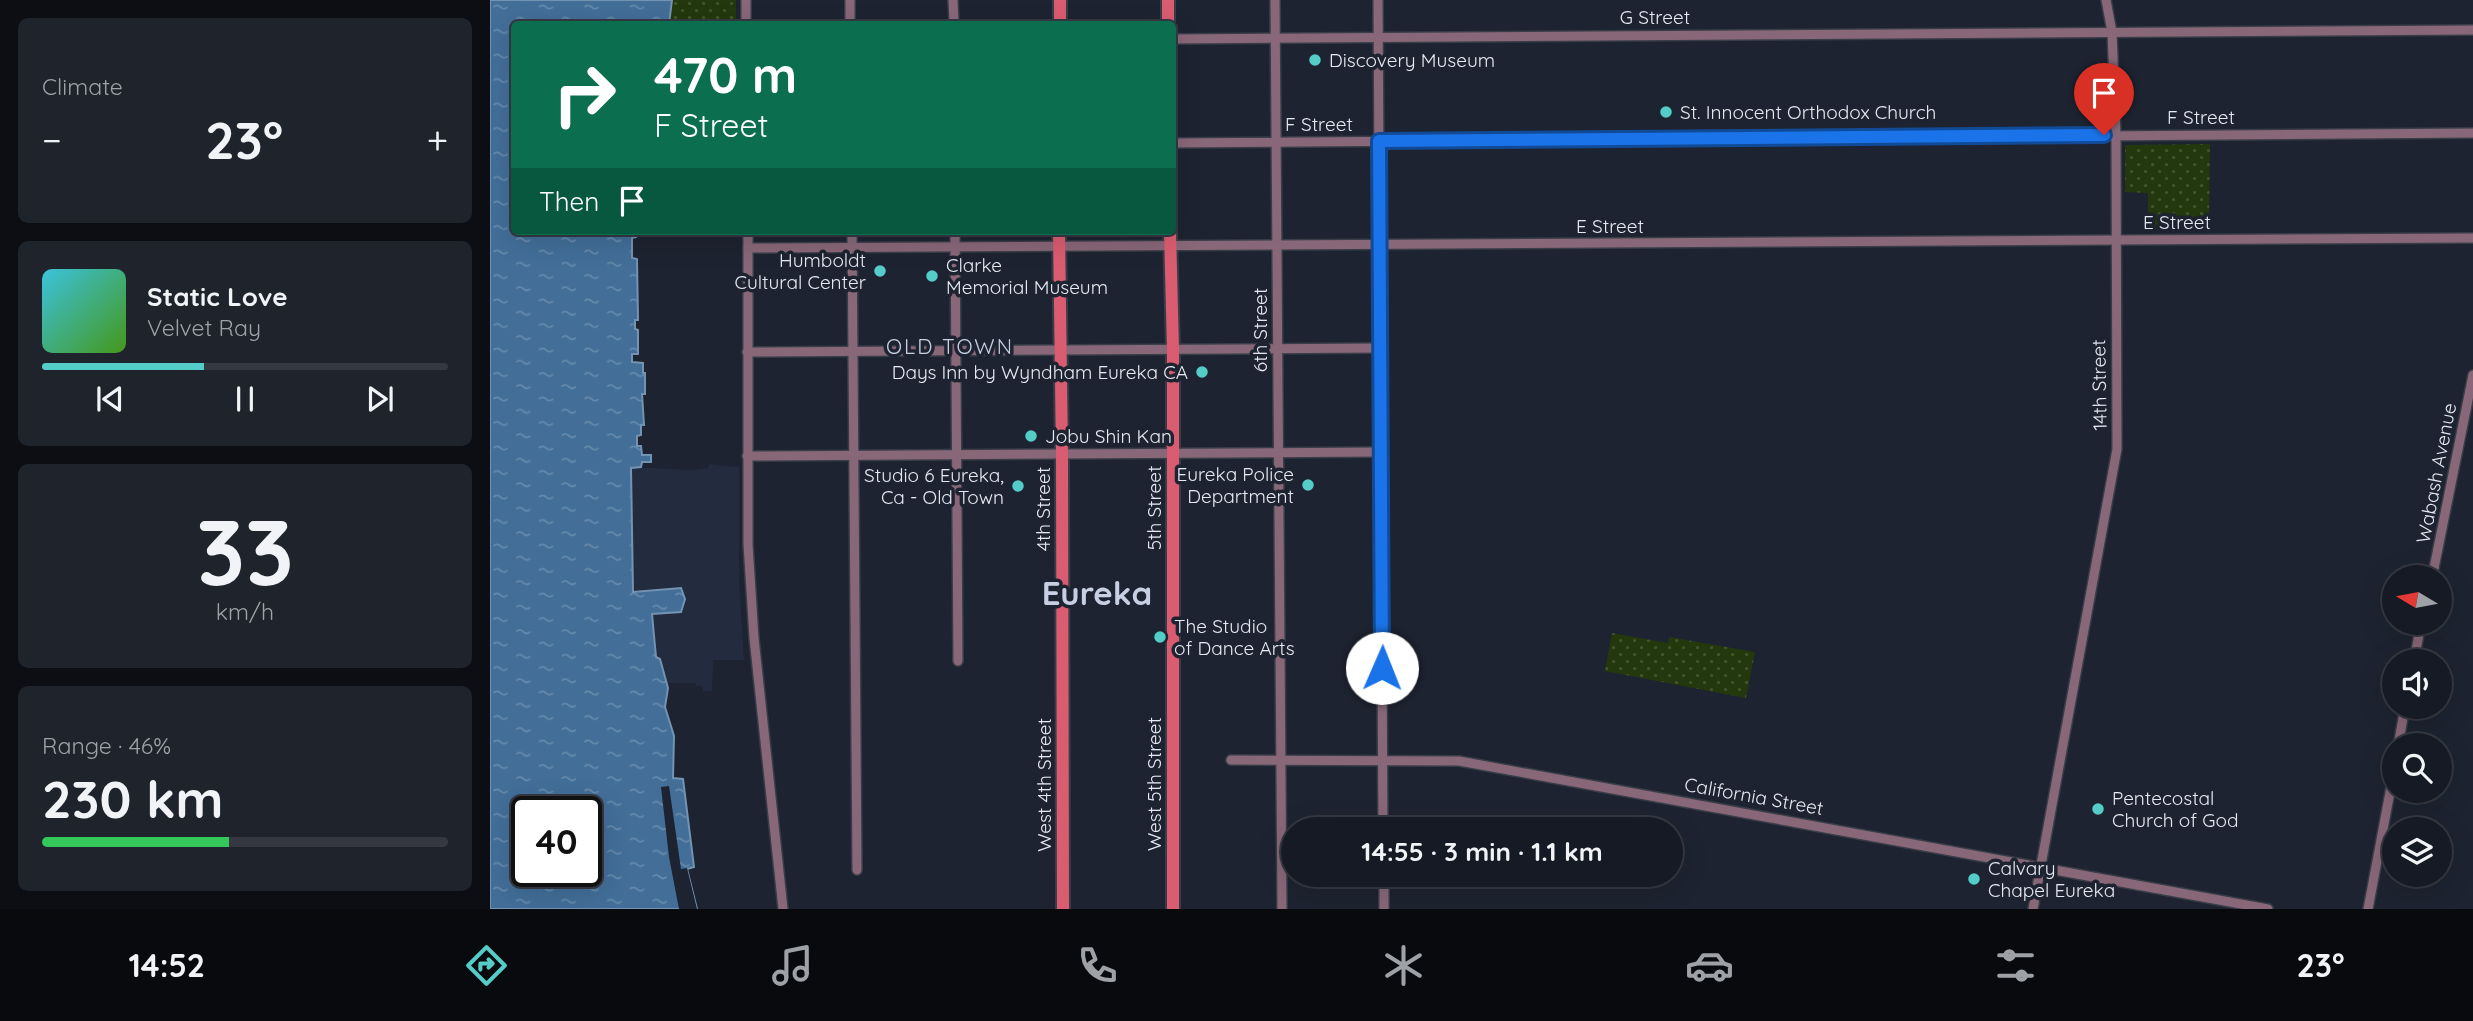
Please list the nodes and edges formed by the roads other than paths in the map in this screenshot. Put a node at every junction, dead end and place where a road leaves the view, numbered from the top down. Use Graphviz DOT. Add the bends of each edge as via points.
graph roads {
  1 [pos="746,0"];
  2 [pos="850,0"];
  3 [pos="953,0"];
  4 [pos="1060,0"];
  5 [pos="1168,0"];
  6 [pos="1275,0"];
  7 [pos="1378,0"];
  8 [pos="2106,0"];
  9 [pos="746,21"];
  10 [pos="850,21"];
  11 [pos="954,21"];
  12 [pos="1060,21"];
  13 [pos="1168,21"];
  14 [pos="2473,30"];
  15 [pos="2112,32"];
  16 [pos="1276,37"];
  17 [pos="1378,37"];
  18 [pos="1176,39"];
  19 [pos="2473,134"];
  20 [pos="2116,135"];
  21 [pos="1379,141"];
  22 [pos="1176,142"];
  23 [pos="1276,142"];
  24 [pos="748,235"];
  25 [pos="852,235"];
  26 [pos="955,235"];
  27 [pos="1059,235"];
  28 [pos="1170,235"];
  29 [pos="2473,238"];
  30 [pos="2116,240"];
  31 [pos="1380,244"];
  32 [pos="1277,245"];
  33 [pos="1059,246"];
  34 [pos="1170,246"];
  35 [pos="852,247"];
  36 [pos="955,247"];
  37 [pos="748,248"];
  38 [pos="1278,348"];
  39 [pos="1381,348"];
  40 [pos="1173,349"];
  41 [pos="1060,350"];
  42 [pos="853,351"];
  43 [pos="956,351"];
  44 [pos="747,352"];
  45 [pos="2473,375"];
  46 [pos="1173,452"];
  47 [pos="1381,452"];
  48 [pos="1279,453"];
  49 [pos="1062,454"];
  50 [pos="854,455"];
  51 [pos="957,455"];
  52 [pos="747,456"];
  53 [pos="2435,565"];
  54 [pos="1063,660"];
  55 [pos="1174,660"];
  56 [pos="958,661"];
  57 [pos="1231,760"];
  58 [pos="1280,760"];
  59 [pos="1383,760"];
  60 [pos="2388,803"];
  61 [pos="1383,817"];
  62 [pos="2041,867"];
  63 [pos="857,870"];
  64 [pos="1384,887"];
  65 [pos="783,909"];
  66 [pos="1063,909"];
  67 [pos="1173,909"];
  68 [pos="1282,909"];
  69 [pos="1384,909"];
  70 [pos="2033,909"];
  71 [pos="2268,909"];
  72 [pos="2368,909"];
  1 -- 9 [label="street"];
  2 -- 10 [label="street"];
  3 -- 11 [label="street"];
  4 -- 12 [label="highway"];
  5 -- 13 [label="highway"];
  6 -- 16 [label="street, 6th Street"];
  7 -- 17 [label="street"];
  8 -- 15 [label="street, 14th Street"];
  14 -- 15 [label="street, G Street"];
  15 -- 17 [label="street, G Street"];
  15 -- 20 [label="street, 14th Street"];
  16 -- 17 [label="street, G Street"];
  16 -- 18 [label="street, G Street"];
  16 -- 23 [label="street, 6th Street"];
  17 -- 21 [label="street"];
  19 -- 20 [label="street, F Street"];
  20 -- 21 [label="street, F Street"];
  20 -- 30 [label="street, 14th Street"];
  21 -- 23 [label="street, F Street"];
  21 -- 31 [label="street"];
  22 -- 23 [label="street, F Street"];
  23 -- 32 [label="street, 6th Street"];
  24 -- 37 [label="street"];
  25 -- 35 [label="street"];
  26 -- 36 [label="street"];
  27 -- 33 [label="highway, 4th Street"];
  28 -- 34 [label="highway, 5th Street"];
  29 -- 30 [label="street, E Street"];
  30 -- 31 [label="street, E Street"];
  30 -- 62 [label="street, 14th Street" via="2117,449"];
  31 -- 32 [label="street, E Street"];
  31 -- 39 [label="street"];
  32 -- 34 [label="street, E Street"];
  32 -- 38 [label="street, 6th Street"];
  33 -- 34 [label="street, E Street"];
  33 -- 36 [label="street, E Street"];
  33 -- 41 [label="highway, 4th Street"];
  34 -- 40 [label="highway, 5th Street"];
  35 -- 36 [label="street, E Street"];
  35 -- 37 [label="street, E Street"];
  35 -- 42 [label="street"];
  36 -- 43 [label="street"];
  37 -- 44 [label="street"];
  38 -- 39 [label="street"];
  38 -- 40 [label="street"];
  38 -- 48 [label="street, 6th Street"];
  39 -- 47 [label="street"];
  40 -- 41 [label="street"];
  40 -- 46 [label="highway, 5th Street"];
  41 -- 43 [label="street"];
  41 -- 49 [label="highway, 4th Street"];
  42 -- 43 [label="street"];
  42 -- 44 [label="street"];
  42 -- 50 [label="street"];
  43 -- 51 [label="street"];
  44 -- 52 [label="street"];
  45 -- 53 [label="street, Wabash Avenue"];
  46 -- 48 [label="street"];
  46 -- 49 [label="street"];
  46 -- 55 [label="highway, 5th Street"];
  47 -- 48 [label="street"];
  47 -- 59 [label="street"];
  48 -- 58 [label="street, 6th Street"];
  49 -- 51 [label="street"];
  49 -- 54 [label="highway, 4th Street"];
  50 -- 51 [label="street"];
  50 -- 52 [label="street"];
  50 -- 63 [label="street"];
  51 -- 56 [label="street"];
  52 -- 65 [label="street" via="754,638"];
  54 -- 66 [label="highway, West 4th Street"];
  55 -- 67 [label="highway, West 5th Street"];
  57 -- 58 [label="street, California Street"];
  58 -- 59 [label="street, California Street"];
  58 -- 68 [label="street, 6th Street"];
  59 -- 61 [label="street"];
  59 -- 62 [label="street, California Street" via="1459,761"];
  60 -- 72 [label="street"];
  62 -- 70 [label="street, 14th Street"];
  62 -- 71 [label="street, California Street"];
  64 -- 69 [label="street"];
}
